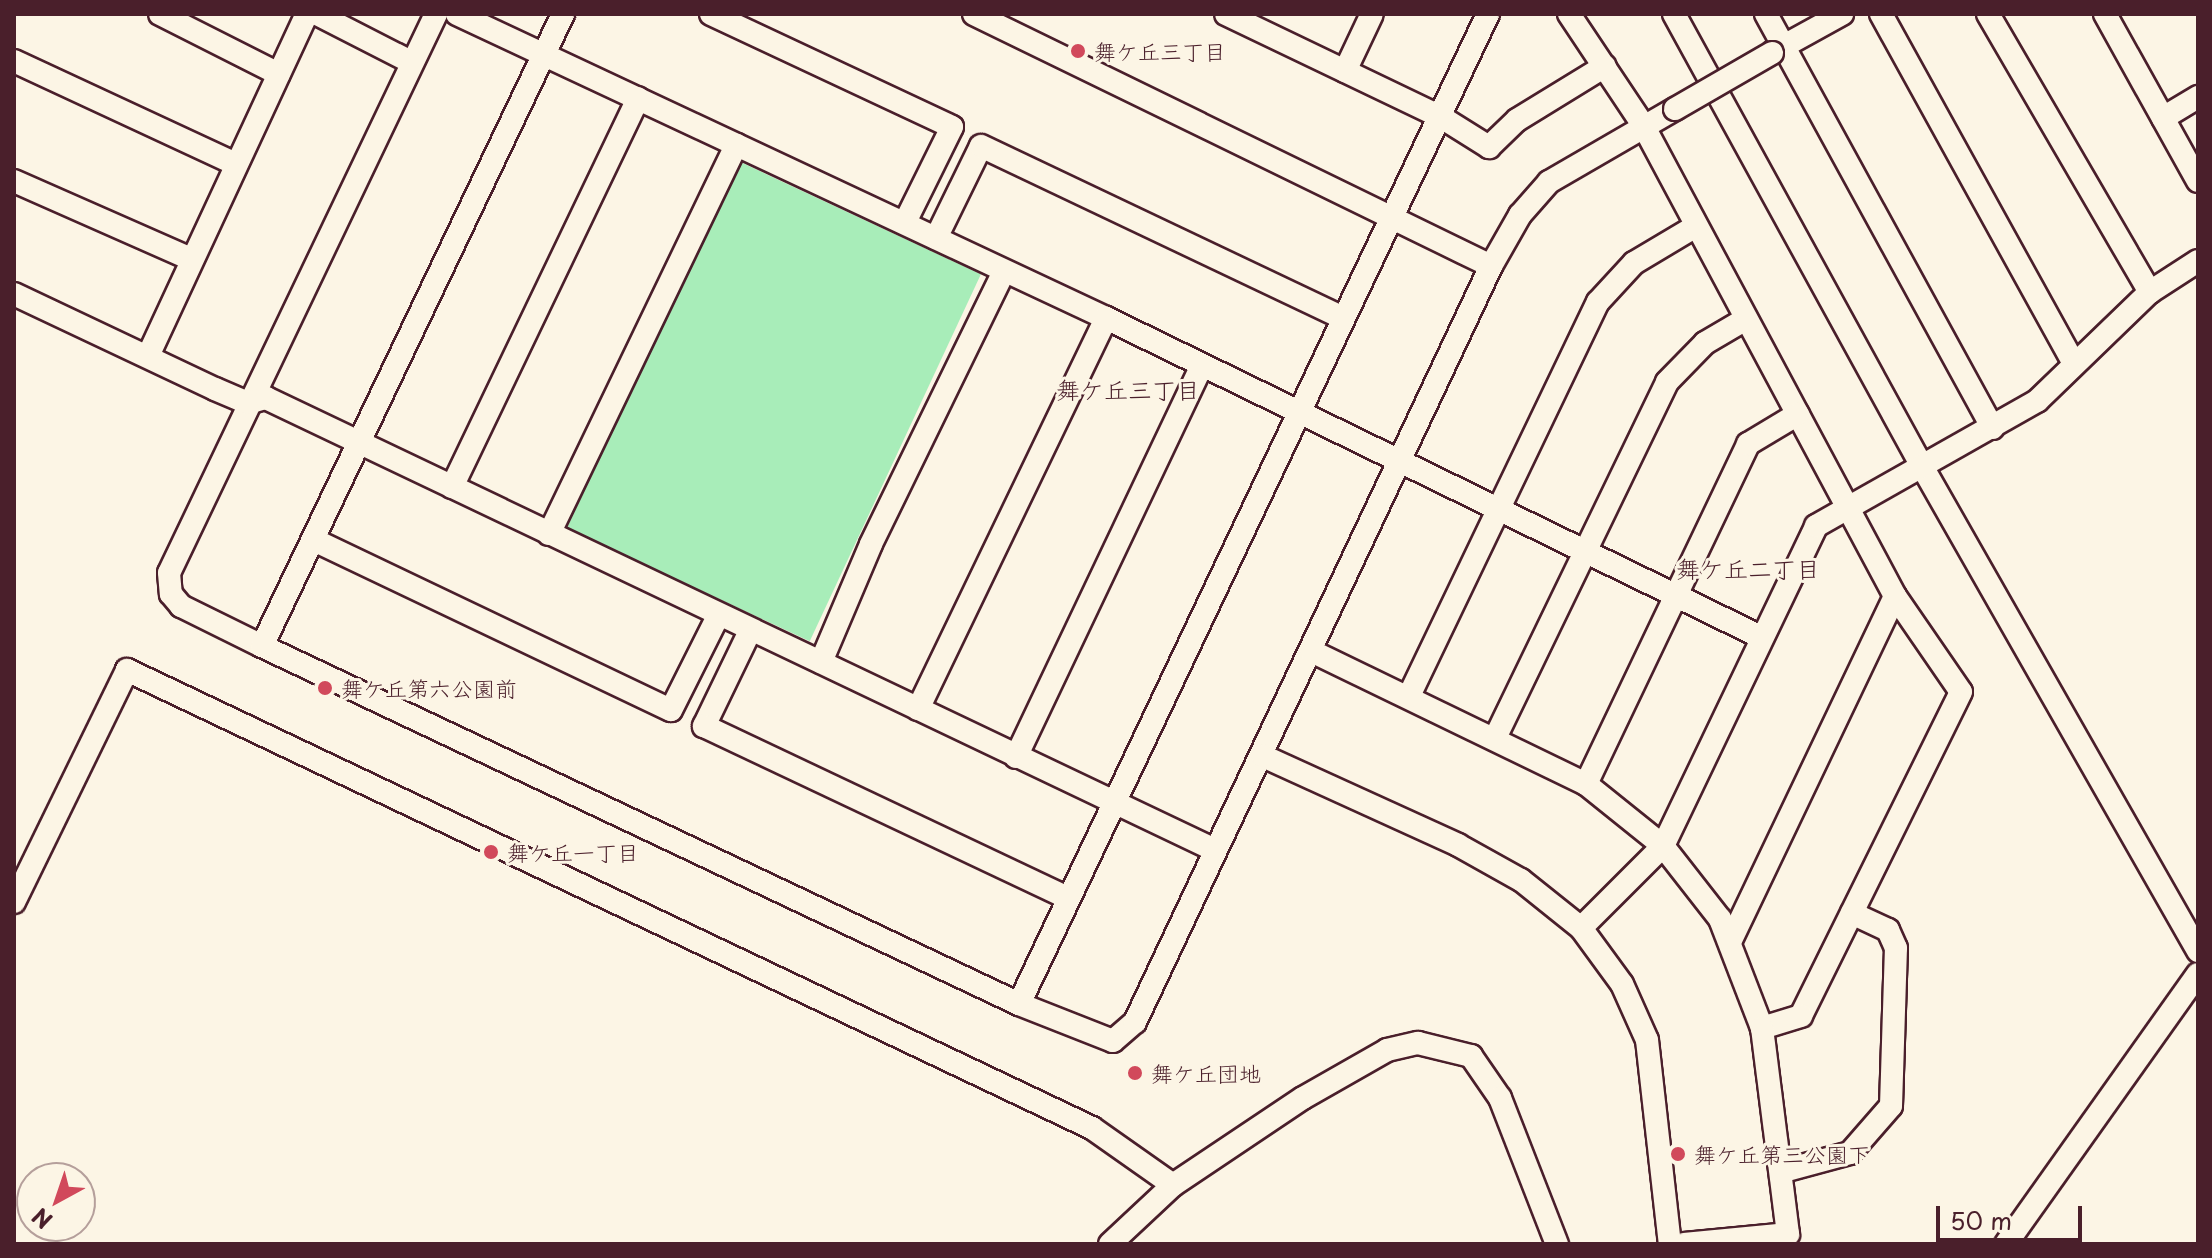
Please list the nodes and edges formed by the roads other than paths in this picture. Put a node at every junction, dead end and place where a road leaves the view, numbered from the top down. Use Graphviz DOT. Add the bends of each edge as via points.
graph roads {
  1 [pos="160,14"];
  2 [pos="307,14"];
  3 [pos="317,14"];
  4 [pos="436,14"];
  5 [pos="457,14"];
  6 [pos="563,14"];
  7 [pos="711,14"];
  8 [pos="974,14"];
  9 [pos="1226,14"];
  10 [pos="1372,14"];
  11 [pos="1488,14"];
  12 [pos="1569,14"];
  13 [pos="1674,14"];
  14 [pos="1766,14"];
  15 [pos="1842,14"];
  16 [pos="1881,14"];
  17 [pos="1988,14"];
  18 [pos="2105,14"];
  19 [pos="1256,21"];
  20 [pos="1019,24"];
  21 [pos="1778,50"];
  22 [pos="545,52"];
  23 [pos="14,61"];
  24 [pos="411,62"];
  25 [pos="1605,66"];
  26 [pos="1345,71"];
  27 [pos="279,74"];
  28 [pos="2198,97"];
  29 [pos="638,98"];
  30 [pos="1441,117"];
  31 [pos="2163,118"];
  32 [pos="1643,125"];
  33 [pos="736,145"];
  34 [pos="236,164"];
  35 [pos="14,181"];
  36 [pos="2198,181"];
  37 [pos="1391,218"];
  38 [pos="905,222"];
  39 [pos="1696,226"];
  40 [pos="936,238"];
  41 [pos="191,259"];
  42 [pos="2198,261"];
  43 [pos="1491,266"];
  44 [pos="1003,273"];
  45 [pos="2150,292"];
  46 [pos="14,294"];
  47 [pos="1106,318"];
  48 [pos="1343,318"];
  49 [pos="1744,320"];
  50 [pos="148,356"];
  51 [pos="2074,364"];
  52 [pos="1201,367"];
  53 [pos="248,403"];
  54 [pos="1297,412"];
  55 [pos="1798,414"];
  56 [pos="1993,428"];
  57 [pos="356,440"];
  58 [pos="1401,461"];
  59 [pos="1923,468"];
  60 [pos="452,487"];
  61 [pos="1849,506"];
  62 [pos="1498,509"];
  63 [pos="549,534"];
  64 [pos="316,541"];
  65 [pos="1585,552"];
  66 [pos="1675,595"];
  67 [pos="1895,596"];
  68 [pos="718,616"];
  69 [pos="750,631"];
  70 [pos="1761,637"];
  71 [pos="262,646"];
  72 [pos="1311,651"];
  73 [pos="821,662"];
  74 [pos="1409,696"];
  75 [pos="918,709"];
  76 [pos="1496,736"];
  77 [pos="1263,756"];
  78 [pos="1016,757"];
  79 [pos="1586,784"];
  80 [pos="1114,804"];
  81 [pos="1663,846"];
  82 [pos="1215,850"];
  83 [pos="1066,897"];
  84 [pos="14,902"];
  85 [pos="1852,913"];
  86 [pos="1581,928"];
  87 [pos="1731,940"];
  88 [pos="2198,951"];
  89 [pos="2198,974"];
  90 [pos="1019,1004"];
  91 [pos="1762,1028"];
  92 [pos="1783,1171"];
  93 [pos="1173,1185"];
  94 [pos="1110,1244"];
  95 [pos="1557,1244"];
  96 [pos="1670,1244"];
  97 [pos="1684,1244"];
  98 [pos="2006,1244"];
  1 -- 27 [label="street"];
  2 -- 27 [label="street"];
  3 -- 24 [label="street"];
  4 -- 24 [label="street"];
  5 -- 22 [label="street"];
  6 -- 22 [label="street"];
  7 -- 38 [label="street" via="952,127"];
  8 -- 20 [label="street"];
  9 -- 19 [label="street"];
  10 -- 26 [label="street"];
  11 -- 30 [label="street"];
  12 -- 25 [label="street"];
  13 -- 59 [label="street"];
  14 -- 21 [label="street"];
  15 -- 21 [label="street"];
  16 -- 51 [label="street"];
  17 -- 45 [label="street"];
  18 -- 31 [label="street"];
  19 -- 26 [label="street"];
  20 -- 37 [label="street"];
  21 -- 32 [label="street, bridge"];
  21 -- 56 [label="street"];
  22 -- 29 [label="street"];
  22 -- 57 [label="street"];
  23 -- 34 [label="street"];
  24 -- 53 [label="street"];
  25 -- 30 [label="street" via="1517,120 1489,147"];
  25 -- 32 [label="street"];
  26 -- 30 [label="street"];
  27 -- 34 [label="street"];
  28 -- 31 [label="street"];
  29 -- 33 [label="street"];
  29 -- 60 [label="street"];
  30 -- 37 [label="street"];
  31 -- 36 [label="street"];
  32 -- 39 [label="street"];
  32 -- 43 [label="street" via="1549,182 1520,215"];
  33 -- 38 [label="street"];
  33 -- 63 [label="street"];
  34 -- 41 [label="street"];
  35 -- 41 [label="street"];
  37 -- 43 [label="street"];
  37 -- 48 [label="street"];
  38 -- 40 [label="street"];
  39 -- 49 [label="street"];
  39 -- 62 [label="street" via="1634,263 1598,302"];
  40 -- 44 [label="street"];
  40 -- 48 [label="street" via="981,146"];
  41 -- 50 [label="street"];
  42 -- 45 [label="street"];
  43 -- 58 [label="street"];
  44 -- 47 [label="street"];
  44 -- 73 [label="street" via="871,544"];
  45 -- 51 [label="street"];
  46 -- 50 [label="street"];
  47 -- 52 [label="street"];
  47 -- 75 [label="street"];
  48 -- 54 [label="street"];
  49 -- 55 [label="street"];
  49 -- 65 [label="street" via="1705,343 1667,382"];
  50 -- 53 [label="street"];
  51 -- 56 [label="street" via="2037,401"];
  52 -- 54 [label="street"];
  52 -- 78 [label="street"];
  53 -- 57 [label="street" via="266,398"];
  53 -- 71 [label="street" via="169,573 171,594 181,606"];
  54 -- 58 [label="street"];
  54 -- 80 [label="street"];
  55 -- 61 [label="street"];
  55 -- 66 [label="street" via="1748,444"];
  56 -- 59 [label="street"];
  57 -- 60 [label="street"];
  57 -- 64 [label="street"];
  58 -- 62 [label="street"];
  58 -- 72 [label="street"];
  59 -- 61 [label="street"];
  59 -- 88 [label="street"];
  60 -- 63 [label="street"];
  61 -- 67 [label="street"];
  61 -- 70 [label="street" via="1816,526"];
  62 -- 65 [label="street"];
  62 -- 74 [label="street"];
  63 -- 68 [label="street"];
  64 -- 68 [label="street" via="671,710"];
  64 -- 71 [label="street"];
  65 -- 66 [label="street"];
  65 -- 76 [label="street"];
  66 -- 70 [label="street"];
  66 -- 79 [label="street"];
  67 -- 85 [label="street" via="1961,692"];
  67 -- 87 [label="street"];
  68 -- 69 [label="street"];
  69 -- 73 [label="street"];
  69 -- 83 [label="street" via="704,726"];
  70 -- 81 [label="street"];
  71 -- 90 [label="street"];
  72 -- 74 [label="street"];
  72 -- 77 [label="street"];
  73 -- 75 [label="street"];
  74 -- 76 [label="street"];
  75 -- 78 [label="street"];
  76 -- 79 [label="street"];
  77 -- 82 [label="street"];
  77 -- 86 [label="street" via="1470,852 1521,880"];
  78 -- 80 [label="street"];
  79 -- 81 [label="street"];
  80 -- 82 [label="street"];
  80 -- 83 [label="street"];
  81 -- 86 [label="street"];
  81 -- 87 [label="street" via="1695,883"];
  82 -- 90 [label="street" via="1126,1033 1113,1041 1097,1039"];
  83 -- 90 [label="street"];
  84 -- 93 [label="street" via="127,670 1092,1128"];
  85 -- 91 [label="street" via="1801,1016"];
  85 -- 92 [label="street" via="1888,930 1896,948 1891,1106 1850,1153"];
  86 -- 96 [label="street" via="1622,984 1647,1040"];
  87 -- 91 [label="street"];
  89 -- 98 [label="street"];
  91 -- 92 [label="street"];
  92 -- 97 [label="street" via="1788,1234"];
  93 -- 94 [label="street"];
  93 -- 95 [label="street" via="1303,1098 1387,1050 1418,1043 1448,1047 1471,1056 1500,1098"];
}
